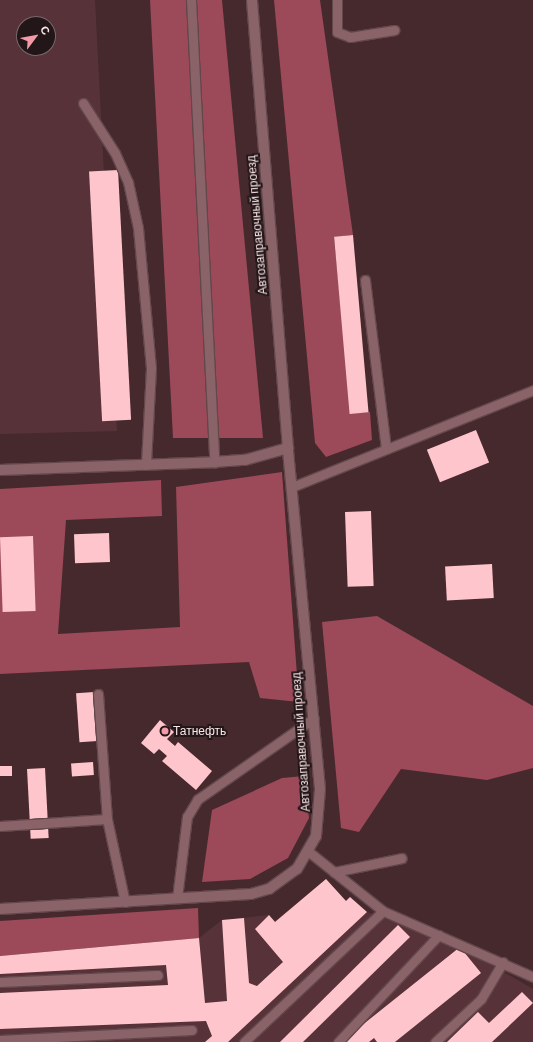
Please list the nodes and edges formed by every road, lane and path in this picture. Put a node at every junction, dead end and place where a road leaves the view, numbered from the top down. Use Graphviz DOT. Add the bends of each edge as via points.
graph roads {
  1 [pos="191,0"];
  2 [pos="252,0"];
  3 [pos="337,0"];
  4 [pos="394,30"];
  5 [pos="83,103"];
  6 [pos="365,280"];
  7 [pos="533,390"];
  8 [pos="288,448"];
  9 [pos="386,449"];
  10 [pos="214,462"];
  11 [pos="146,465"];
  12 [pos="0,470"];
  13 [pos="292,487"];
  14 [pos="98,694"];
  15 [pos="314,718"];
  16 [pos="107,819"];
  17 [pos="0,826"];
  18 [pos="309,852"];
  19 [pos="402,858"];
  20 [pos="334,872"];
  21 [pos="177,898"];
  22 [pos="126,902"];
  23 [pos="0,909"];
  24 [pos="383,912"];
  25 [pos="439,935"];
  26 [pos="503,962"];
  27 [pos="158,975"];
  28 [pos="533,977"];
  29 [pos="0,982"];
  30 [pos="192,1030"];
  31 [pos="0,1040"];
  32 [pos="244,1042"];
  33 [pos="338,1042"];
  34 [pos="435,1042"];
  1 -- 10 [label="lane"];
  2 -- 8 [label="street, Автозаправочный проезд"];
  3 -- 4 [label="lane" via="338,32 350,37"];
  5 -- 11 [label="lane" via="115,154 128,182 138,228 151,368"];
  6 -- 9 [label="lane"];
  7 -- 9 [label="lane"];
  8 -- 10 [label="street" via="245,460"];
  8 -- 13 [label="street, Автозаправочный проезд"];
  9 -- 13 [label="lane"];
  10 -- 11 [label="street"];
  11 -- 12 [label="street"];
  13 -- 15 [label="street, Автозаправочный проезд"];
  14 -- 16 [label="lane"];
  15 -- 18 [label="street, Автозаправочный проезд" via="320,817"];
  15 -- 21 [label="lane" via="198,799 187,817"];
  16 -- 17 [label="lane"];
  16 -- 22 [label="lane"];
  18 -- 20 [label="lane"];
  18 -- 21 [label="street, Автозаправочный проезд" via="297,869 269,889 251,894"];
  19 -- 20 [label="lane"];
  20 -- 24 [label="lane"];
  21 -- 22 [label="street, Автозаправочный проезд"];
  22 -- 23 [label="street, Автозаправочный проезд"];
  24 -- 25 [label="lane"];
  24 -- 32 [label="lane"];
  25 -- 26 [label="lane"];
  25 -- 33 [label="lane"];
  26 -- 28 [label="lane"];
  26 -- 34 [label="lane" via="481,999"];
  27 -- 29 [label="lane"];
  30 -- 31 [label="lane"];
}
